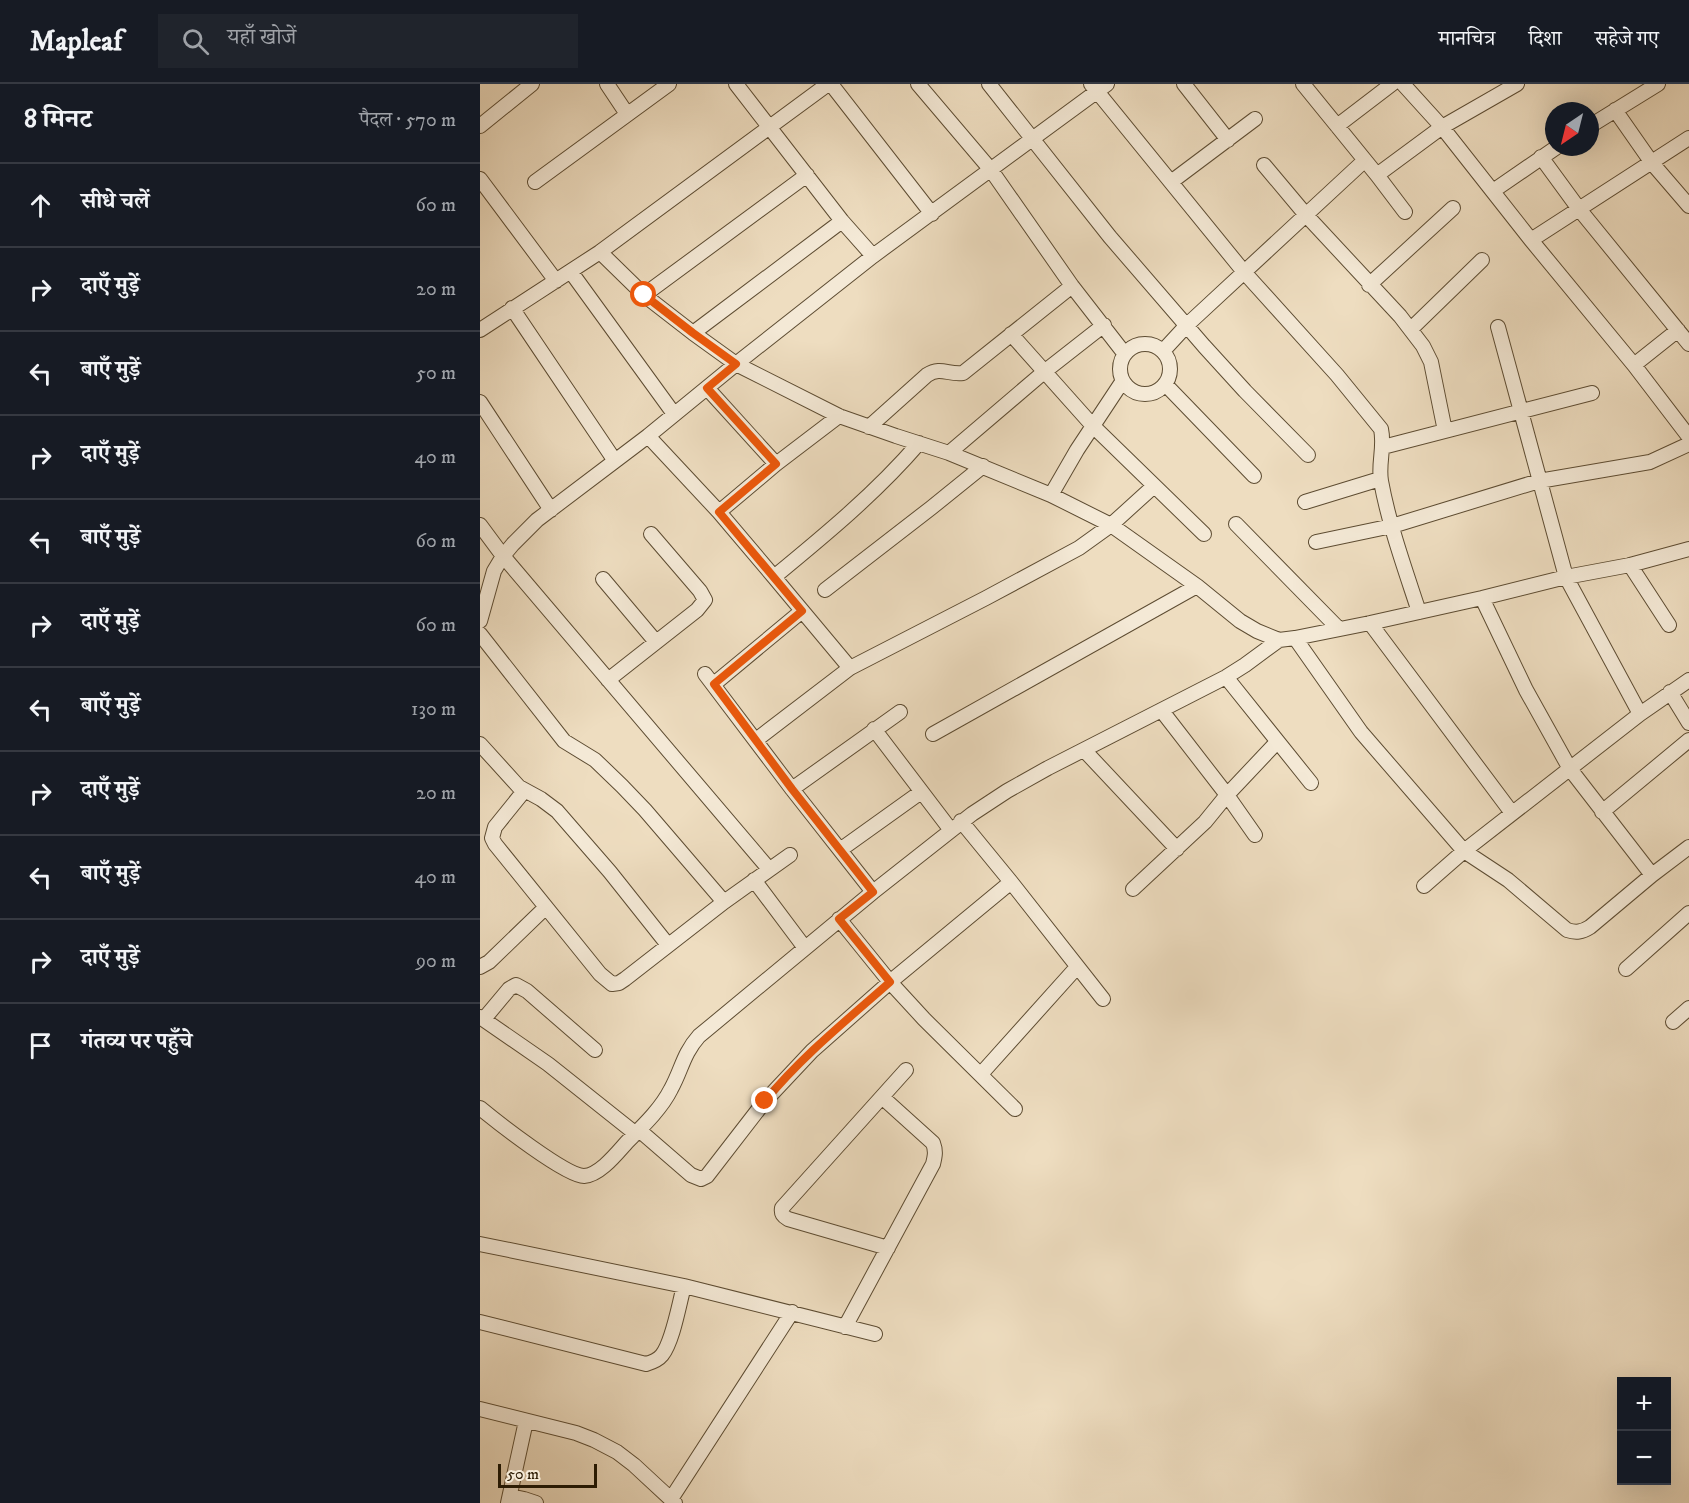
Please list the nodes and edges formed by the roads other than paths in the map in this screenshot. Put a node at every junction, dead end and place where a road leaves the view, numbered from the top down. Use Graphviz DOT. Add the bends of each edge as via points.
graph roads {
  1 [pos="532,84"];
  2 [pos="607,84"];
  3 [pos="669,84"];
  4 [pos="736,84"];
  5 [pos="829,84"];
  6 [pos="918,84"];
  7 [pos="990,84"];
  8 [pos="1184,84"];
  9 [pos="1303,84"];
  10 [pos="1392,84"];
  11 [pos="1403,84"];
  12 [pos="1517,84"];
  13 [pos="1658,84"];
  14 [pos="1098,87"];
  15 [pos="1615,110"];
  16 [pos="627,114"];
  17 [pos="1255,119"];
  18 [pos="1599,120"];
  19 [pos="480,126"];
  20 [pos="1337,126"];
  21 [pos="1442,127"];
  22 [pos="769,128"];
  23 [pos="1689,138"];
  24 [pos="1033,139"];
  25 [pos="1228,140"];
  26 [pos="1545,154"];
  27 [pos="1541,157"];
  28 [pos="1364,161"];
  29 [pos="1652,163"];
  30 [pos="1264,165"];
  31 [pos="991,170"];
  32 [pos="807,175"];
  33 [pos="1377,175"];
  34 [pos="480,179"];
  35 [pos="535,182"];
  36 [pos="1171,182"];
  37 [pos="1492,191"];
  38 [pos="1689,206"];
  39 [pos="1454,208"];
  40 [pos="1580,209"];
  41 [pos="1405,212"];
  42 [pos="932,214"];
  43 [pos="1305,215"];
  44 [pos="842,221"];
  45 [pos="1531,240"];
  46 [pos="600,252"];
  47 [pos="873,256"];
  48 [pos="1482,260"];
  49 [pos="571,272"];
  50 [pos="1244,272"];
  51 [pos="556,281"];
  52 [pos="1370,285"];
  53 [pos="1072,286"];
  54 [pos="644,295"];
  55 [pos="512,308"];
  56 [pos="480,312"];
  57 [pos="1104,325"];
  58 [pos="1187,325"];
  59 [pos="484,327"];
  60 [pos="1498,327"];
  61 [pos="1411,329"];
  62 [pos="1678,330"];
  63 [pos="693,333"];
  64 [pos="1011,334"];
  65 [pos="1689,344"];
  66 [pos="1163,351"];
  67 [pos="1124,353"];
  68 [pos="736,364"];
  69 [pos="1634,365"];
  70 [pos="1044,372"];
  71 [pos="1122,381"];
  72 [pos="1165,384"];
  73 [pos="707,388"];
  74 [pos="1592,393"];
  75 [pos="480,402"];
  76 [pos="1521,412"];
  77 [pos="674,414"];
  78 [pos="839,416"];
  79 [pos="1093,426"];
  80 [pos="869,427"];
  81 [pos="1445,431"];
  82 [pos="648,436"];
  83 [pos="1689,437"];
  84 [pos="919,443"];
  85 [pos="1689,444"];
  86 [pos="1383,447"];
  87 [pos="950,453"];
  88 [pos="1308,455"];
  89 [pos="615,461"];
  90 [pos="776,464"];
  91 [pos="983,466"];
  92 [pos="1254,476"];
  93 [pos="1380,479"];
  94 [pos="1539,481"];
  95 [pos="1154,486"];
  96 [pos="1051,495"];
  97 [pos="1305,502"];
  98 [pos="551,510"];
  99 [pos="719,512"];
  100 [pos="1236,524"];
  101 [pos="480,525"];
  102 [pos="1111,525"];
  103 [pos="1392,526"];
  104 [pos="651,534"];
  105 [pos="1204,534"];
  106 [pos="1316,542"];
  107 [pos="1689,549"];
  108 [pos="503,556"];
  109 [pos="1630,565"];
  110 [pos="774,577"];
  111 [pos="1566,577"];
  112 [pos="603,579"];
  113 [pos="484,583"];
  114 [pos="1197,586"];
  115 [pos="825,590"];
  116 [pos="1482,598"];
  117 [pos="802,611"];
  118 [pos="1419,612"];
  119 [pos="480,621"];
  120 [pos="1370,623"];
  121 [pos="1669,625"];
  122 [pos="1339,629"];
  123 [pos="480,634"];
  124 [pos="1294,638"];
  125 [pos="1280,640"];
  126 [pos="656,642"];
  127 [pos="850,668"];
  128 [pos="1226,677"];
  129 [pos="608,680"];
  130 [pos="1689,680"];
  131 [pos="1671,692"];
  132 [pos="1162,711"];
  133 [pos="900,712"];
  134 [pos="1640,714"];
  135 [pos="1689,723"];
  136 [pos="874,729"];
  137 [pos="933,734"];
  138 [pos="756,740"];
  139 [pos="1689,740"];
  140 [pos="1277,742"];
  141 [pos="480,744"];
  142 [pos="1084,750"];
  143 [pos="1570,769"];
  144 [pos="1311,783"];
  145 [pos="792,789"];
  146 [pos="524,791"];
  147 [pos="921,792"];
  148 [pos="1227,795"];
  149 [pos="1602,812"];
  150 [pos="1512,813"];
  151 [pos="956,825"];
  152 [pos="1255,835"];
  153 [pos="1689,847"];
  154 [pos="1177,849"];
  155 [pos="840,850"];
  156 [pos="1464,851"];
  157 [pos="790,855"];
  158 [pos="769,869"];
  159 [pos="1652,875"];
  160 [pos="754,880"];
  161 [pos="1011,882"];
  162 [pos="1424,886"];
  163 [pos="1133,889"];
  164 [pos="873,892"];
  165 [pos="724,902"];
  166 [pos="545,908"];
  167 [pos="1689,913"];
  168 [pos="839,919"];
  169 [pos="668,945"];
  170 [pos="805,948"];
  171 [pos="480,966"];
  172 [pos="1077,967"];
  173 [pos="1626,969"];
  174 [pos="890,982"];
  175 [pos="1103,999"];
  176 [pos="1689,1008"];
  177 [pos="482,1018"];
  178 [pos="1673,1022"];
  179 [pos="595,1050"];
  180 [pos="906,1070"];
  181 [pos="981,1074"];
  182 [pos="882,1097"];
  183 [pos="480,1109"];
  184 [pos="1015,1109"];
  185 [pos="638,1132"];
  186 [pos="480,1244"];
  187 [pos="888,1248"];
  188 [pos="684,1286"];
  189 [pos="792,1312"];
  190 [pos="480,1322"];
  191 [pos="845,1327"];
  192 [pos="875,1334"];
  193 [pos="480,1409"];
  194 [pos="526,1422"];
  195 [pos="509,1500"];
  196 [pos="673,1501"];
  197 [pos="536,1503"];
  1 -- 19 [label="street"];
  2 -- 16 [label="street"];
  3 -- 16 [label="street"];
  4 -- 22 [label="street"];
  5 -- 22 [label="street"];
  5 -- 42 [label="street"];
  6 -- 31 [label="street"];
  7 -- 24 [label="street"];
  8 -- 25 [label="street"];
  9 -- 20 [label="street"];
  10 -- 20 [label="street"];
  11 -- 21 [label="street"];
  12 -- 21 [label="street"];
  13 -- 15 [label="street"];
  14 -- 24 [label="street"];
  14 -- 36 [label="street"];
  15 -- 18 [label="street"];
  15 -- 29 [label="street"];
  16 -- 35 [label="street"];
  17 -- 25 [label="street"];
  20 -- 28 [label="street"];
  21 -- 33 [label="street"];
  21 -- 37 [label="street"];
  22 -- 32 [label="street"];
  22 -- 46 [label="street"];
  23 -- 29 [label="street"];
  24 -- 31 [label="street"];
  24 -- 58 [label="street" via="1110,237"];
  25 -- 36 [label="street"];
  26 -- 27 [label="street"];
  27 -- 37 [label="street"];
  27 -- 40 [label="street"];
  28 -- 33 [label="street"];
  28 -- 43 [label="street"];
  29 -- 38 [label="street"];
  29 -- 40 [label="street"];
  30 -- 43 [label="street"];
  31 -- 42 [label="street"];
  31 -- 53 [label="street"];
  32 -- 44 [label="street"];
  32 -- 54 [label="street"];
  33 -- 41 [label="street"];
  34 -- 51 [label="street"];
  36 -- 50 [label="street"];
  37 -- 45 [label="street"];
  39 -- 52 [label="street"];
  40 -- 45 [label="street"];
  40 -- 62 [label="street"];
  42 -- 47 [label="street"];
  43 -- 50 [label="street"];
  43 -- 52 [label="street"];
  44 -- 47 [label="street"];
  44 -- 63 [label="street"];
  45 -- 69 [label="street"];
  46 -- 49 [label="street"];
  46 -- 54 [label="street"];
  47 -- 68 [label="street"];
  48 -- 61 [label="street"];
  49 -- 51 [label="street"];
  49 -- 77 [label="street"];
  50 -- 58 [label="street"];
  50 -- 86 [label="street" via="1376,421"];
  51 -- 55 [label="street"];
  52 -- 61 [label="street"];
  53 -- 57 [label="street"];
  53 -- 64 [label="street"];
  54 -- 63 [label="street"];
  55 -- 59 [label="street"];
  55 -- 89 [label="street"];
  56 -- 59 [label="street"];
  57 -- 67 [label="street"];
  57 -- 70 [label="street"];
  58 -- 66 [label="street"];
  58 -- 88 [label="street"];
  60 -- 76 [label="street"];
  61 -- 81 [label="street" via="1431,362"];
  62 -- 65 [label="street"];
  62 -- 69 [label="street"];
  63 -- 68 [label="street"];
  64 -- 70 [label="street"];
  64 -- 80 [label="street" via="963,373 937,370 927,375"];
  66 -- 67 [label="street" via="1141,343"];
  66 -- 72 [label="street" via="1170,365"];
  67 -- 71 [label="street" via="1119,372"];
  68 -- 73 [label="street"];
  68 -- 78 [label="street"];
  69 -- 83 [label="street"];
  70 -- 79 [label="street"];
  70 -- 87 [label="street"];
  71 -- 72 [label="street" via="1129,389 1148,394"];
  71 -- 79 [label="street"];
  72 -- 92 [label="street"];
  73 -- 77 [label="street"];
  73 -- 90 [label="street"];
  74 -- 76 [label="street"];
  75 -- 98 [label="street"];
  76 -- 81 [label="street"];
  76 -- 94 [label="street"];
  77 -- 82 [label="street"];
  78 -- 80 [label="street"];
  78 -- 90 [label="street"];
  79 -- 95 [label="street"];
  79 -- 96 [label="street"];
  80 -- 84 [label="street"];
  81 -- 86 [label="street"];
  82 -- 89 [label="street"];
  82 -- 99 [label="street"];
  84 -- 87 [label="street"];
  84 -- 110 [label="street" via="841,521"];
  85 -- 94 [label="street" via="1650,462"];
  86 -- 93 [label="street"];
  87 -- 91 [label="street"];
  89 -- 98 [label="street"];
  90 -- 99 [label="street"];
  91 -- 96 [label="street"];
  91 -- 115 [label="street"];
  93 -- 97 [label="street"];
  93 -- 103 [label="street"];
  94 -- 103 [label="street"];
  94 -- 111 [label="street"];
  95 -- 102 [label="street"];
  95 -- 105 [label="street"];
  96 -- 102 [label="street"];
  98 -- 108 [label="street"];
  99 -- 110 [label="street"];
  100 -- 122 [label="street"];
  101 -- 108 [label="street"];
  102 -- 114 [label="street"];
  102 -- 127 [label="street" via="1079,548"];
  103 -- 106 [label="street"];
  103 -- 118 [label="street"];
  104 -- 126 [label="street" via="705,600 698,610"];
  107 -- 109 [label="street"];
  108 -- 113 [label="street"];
  108 -- 129 [label="street"];
  109 -- 111 [label="street"];
  109 -- 121 [label="street"];
  110 -- 117 [label="street"];
  111 -- 116 [label="street"];
  111 -- 134 [label="street"];
  112 -- 126 [label="street"];
  113 -- 119 [label="street"];
  114 -- 125 [label="street" via="1240,621"];
  114 -- 137 [label="street"];
  116 -- 118 [label="street"];
  116 -- 143 [label="street"];
  117 -- 127 [label="street"];
  117 -- 138 [label="street" via="709,679"];
  118 -- 120 [label="street"];
  120 -- 122 [label="street"];
  120 -- 150 [label="street"];
  122 -- 124 [label="street"];
  123 -- 165 [label="street" via="564,741 616,779"];
  124 -- 125 [label="street"];
  124 -- 156 [label="street" via="1361,732"];
  125 -- 128 [label="street"];
  126 -- 129 [label="street"];
  127 -- 138 [label="street"];
  128 -- 132 [label="street"];
  128 -- 140 [label="street"];
  129 -- 158 [label="street"];
  130 -- 131 [label="street"];
  131 -- 134 [label="street"];
  131 -- 135 [label="street"];
  132 -- 142 [label="street"];
  132 -- 148 [label="street"];
  133 -- 136 [label="street"];
  134 -- 143 [label="street"];
  136 -- 145 [label="street"];
  136 -- 147 [label="street"];
  138 -- 145 [label="street"];
  139 -- 149 [label="street"];
  140 -- 144 [label="street"];
  140 -- 148 [label="street"];
  141 -- 146 [label="street"];
  142 -- 151 [label="street" via="1007,791"];
  142 -- 154 [label="street"];
  143 -- 149 [label="street"];
  143 -- 150 [label="street"];
  145 -- 155 [label="street"];
  146 -- 166 [label="street" via="495,827 492,838"];
  146 -- 169 [label="street" via="557,811"];
  147 -- 151 [label="street"];
  147 -- 155 [label="street"];
  148 -- 152 [label="street"];
  148 -- 154 [label="street"];
  149 -- 159 [label="street"];
  150 -- 156 [label="street"];
  151 -- 161 [label="street"];
  151 -- 164 [label="street"];
  153 -- 159 [label="street"];
  154 -- 163 [label="street"];
  155 -- 164 [label="street"];
  156 -- 159 [label="street" via="1508,880 1574,933 1590,927"];
  156 -- 162 [label="street"];
  157 -- 158 [label="street"];
  158 -- 160 [label="street"];
  160 -- 165 [label="street"];
  160 -- 170 [label="street"];
  161 -- 172 [label="street"];
  161 -- 174 [label="street"];
  164 -- 168 [label="street"];
  165 -- 169 [label="street"];
  166 -- 169 [label="street" via="612,984 625,979"];
  166 -- 171 [label="street" via="489,962"];
  167 -- 173 [label="street"];
  168 -- 170 [label="street"];
  168 -- 174 [label="street"];
  170 -- 185 [label="street" via="699,1036 683,1060 672,1089"];
  172 -- 175 [label="street"];
  172 -- 181 [label="street"];
  174 -- 181 [label="street"];
  174 -- 185 [label="street" via="780,1084 707,1176 701,1179 691,1175"];
  176 -- 178 [label="street"];
  177 -- 179 [label="street" via="516,985"];
  177 -- 185 [label="street"];
  180 -- 182 [label="street"];
  181 -- 184 [label="street"];
  182 -- 187 [label="street" via="936,1150 933,1164"];
  182 -- 187 [label="street" via="784,1204 781,1212 789,1219"];
  183 -- 185 [label="street" via="557,1164 585,1176 600,1169"];
  186 -- 188 [label="street"];
  187 -- 191 [label="street"];
  188 -- 189 [label="street"];
  188 -- 190 [label="street" via="669,1343 655,1362 646,1364"];
  189 -- 191 [label="street"];
  189 -- 196 [label="street"];
  191 -- 192 [label="street"];
  193 -- 194 [label="street"];
  194 -- 195 [label="street"];
  194 -- 196 [label="street" via="576,1433 617,1452"];
  195 -- 197 [label="street"];
}
